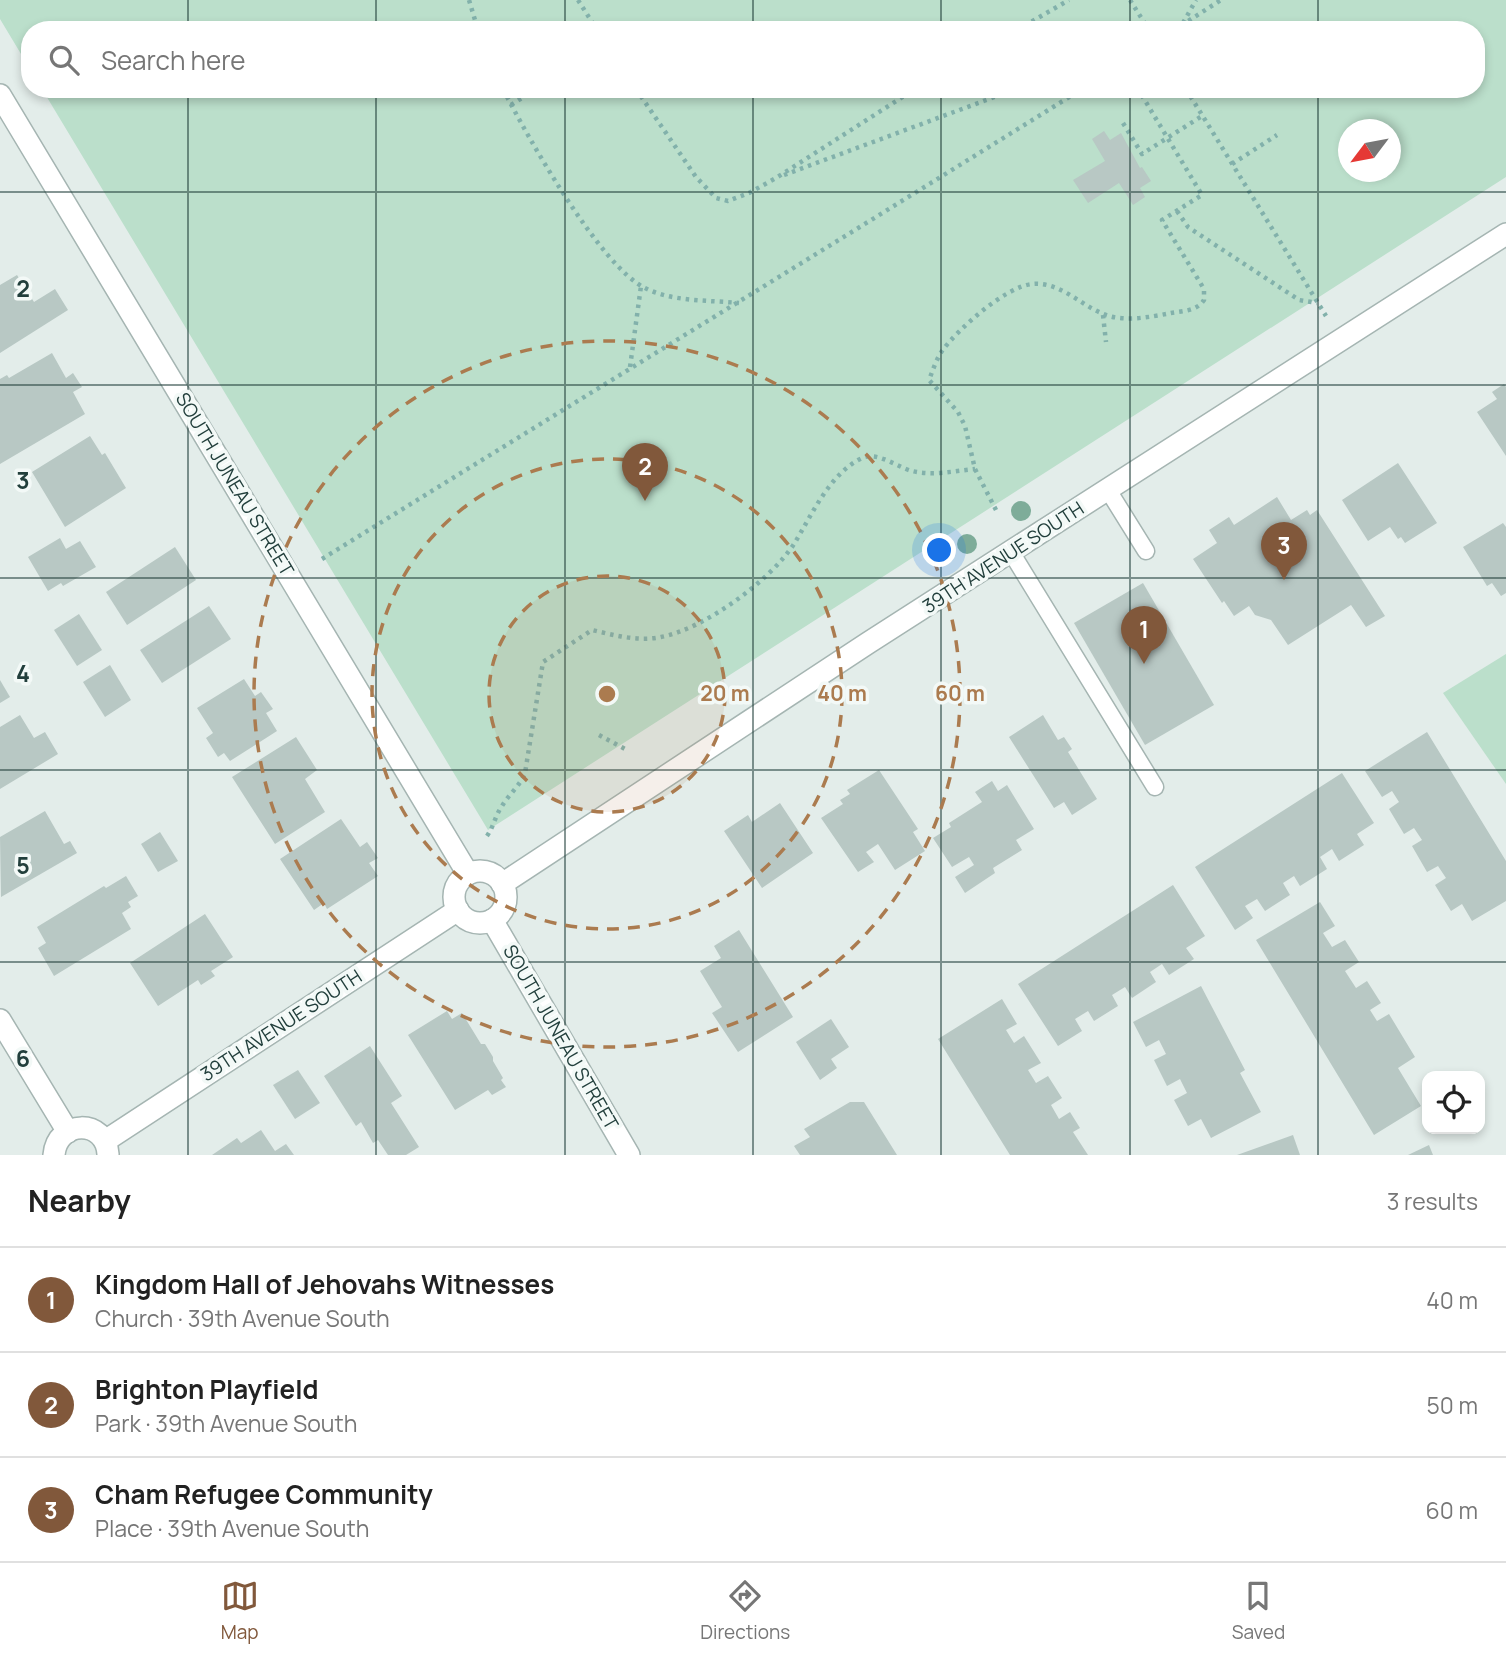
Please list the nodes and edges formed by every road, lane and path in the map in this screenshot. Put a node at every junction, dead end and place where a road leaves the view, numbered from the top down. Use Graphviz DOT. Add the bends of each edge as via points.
graph roads {
  1 [pos="469,0"];
  2 [pos="578,0"];
  3 [pos="1069,0"];
  4 [pos="1130,0"];
  5 [pos="1196,0"];
  6 [pos="1221,0"];
  7 [pos="475,21"];
  8 [pos="591,21"];
  9 [pos="1033,21"];
  10 [pos="1143,21"];
  11 [pos="1184,21"];
  12 [pos="1187,21"];
  13 [pos="0,95"];
  14 [pos="508,98"];
  15 [pos="522,98"];
  16 [pos="642,98"];
  17 [pos="901,98"];
  18 [pos="992,98"];
  19 [pos="1068,98"];
  20 [pos="1143,98"];
  21 [pos="1191,98"];
  22 [pos="511,105"];
  23 [pos="1202,116"];
  24 [pos="1123,123"];
  25 [pos="1277,135"];
  26 [pos="1167,138"];
  27 [pos="1232,164"];
  28 [pos="776,178"];
  29 [pos="1177,211"];
  30 [pos="1506,234"];
  31 [pos="641,286"];
  32 [pos="740,303"];
  33 [pos="1318,303"];
  34 [pos="1103,315"];
  35 [pos="1340,341"];
  36 [pos="1106,342"];
  37 [pos="630,367"];
  38 [pos="975,469"];
  39 [pos="1108,489"];
  40 [pos="996,510"];
  41 [pos="1146,551"];
  42 [pos="1012,552"];
  43 [pos="322,559"];
  44 [pos="599,736"];
  45 [pos="625,749"];
  46 [pos="1156,787"];
  47 [pos="486,836"];
  48 [pos="468,874"];
  49 [pos="502,884"];
  50 [pos="458,910"];
  51 [pos="492,920"];
  52 [pos="0,1020"];
  53 [pos="68,1132"];
  54 [pos="106,1148"];
  55 [pos="54,1155"];
  56 [pos="629,1155"];
  1 -- 7 [label="path"];
  2 -- 8 [label="path"];
  3 -- 9 [label="path"];
  4 -- 10 [label="path"];
  5 -- 11 [label="path"];
  6 -- 12 [label="path"];
  13 -- 48 [label="street, SOUTH JUNEAU STREET"];
  14 -- 22 [label="path"];
  15 -- 22 [label="path"];
  16 -- 28 [label="path" via="696,177 716,198 728,201"];
  17 -- 28 [label="path"];
  18 -- 28 [label="path"];
  19 -- 32 [label="path"];
  20 -- 26 [label="path"];
  21 -- 23 [label="path"];
  22 -- 31 [label="path" via="589,230"];
  23 -- 26 [label="path"];
  23 -- 27 [label="path"];
  24 -- 26 [label="path" via="1142,154"];
  25 -- 27 [label="path"];
  26 -- 29 [label="path" via="1202,195"];
  27 -- 33 [label="path"];
  29 -- 33 [label="path" via="1188,228 1299,300"];
  29 -- 34 [label="path" via="1162,220 1204,289 1202,304 1146,317"];
  30 -- 35 [label="street, 39TH AVENUE SOUTH"];
  31 -- 32 [label="path" via="660,294"];
  31 -- 37 [label="path"];
  32 -- 37 [label="path"];
  33 -- 35 [label="path"];
  34 -- 36 [label="path"];
  34 -- 38 [label="path" via="1056,289 1033,284 1000,298 952,338 929,380 958,412"];
  35 -- 39 [label="street, 39TH AVENUE SOUTH"];
  37 -- 43 [label="path"];
  38 -- 40 [label="path"];
  38 -- 47 [label="path" via="926,474 866,456 835,479 791,548 759,584 707,620 662,637 642,639 592,630 543,662 525,773"];
  39 -- 41 [label="lane"];
  39 -- 42 [label="street, 39TH AVENUE SOUTH"];
  42 -- 46 [label="lane"];
  42 -- 49 [label="street, 39TH AVENUE SOUTH"];
  44 -- 45 [label="path"];
  48 -- 49 [label="street" via="486,872"];
  48 -- 50 [label="street" via="456,887"];
  49 -- 51 [label="street" via="505,904"];
  50 -- 51 [label="street" via="473,923"];
  50 -- 54 [label="street, 39TH AVENUE SOUTH"];
  51 -- 56 [label="street, SOUTH JUNEAU STREET"];
  52 -- 53 [label="street"];
  53 -- 54 [label="street" via="88,1128"];
  53 -- 55 [label="street" via="58,1140"];
}
